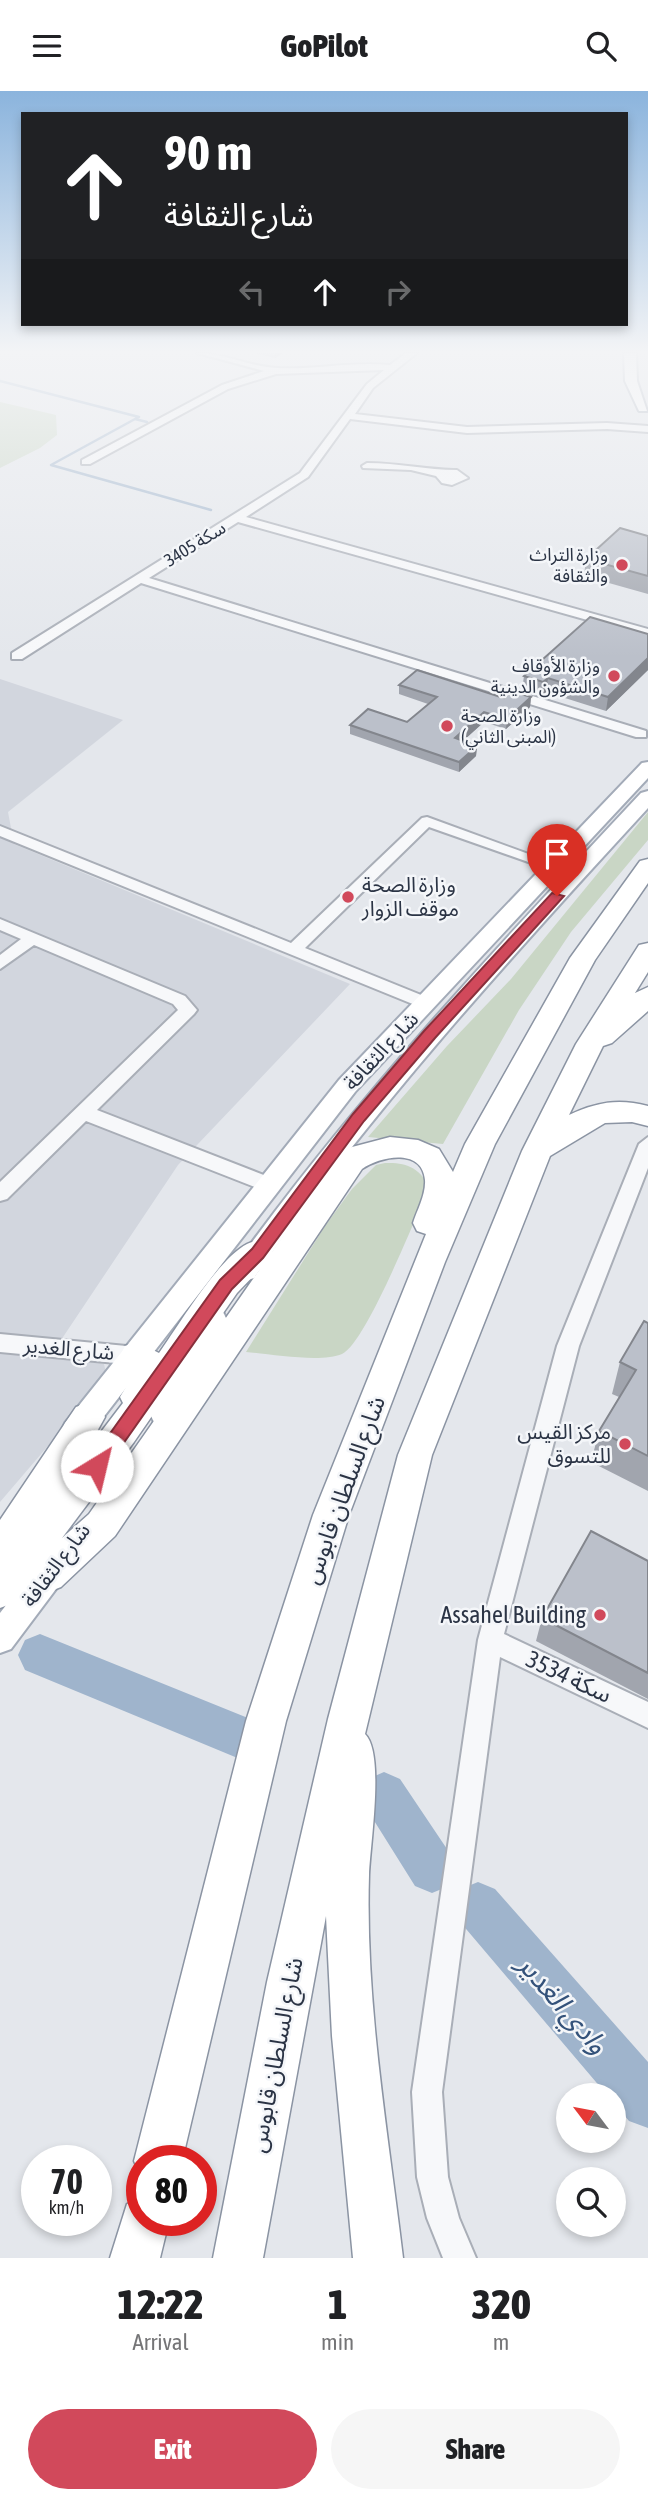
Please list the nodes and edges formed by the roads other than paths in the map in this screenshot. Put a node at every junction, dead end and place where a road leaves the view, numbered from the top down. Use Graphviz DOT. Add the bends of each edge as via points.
graph roads {
  1 [pos="101,454"];
  2 [pos="320,454"];
  3 [pos="86,462"];
  4 [pos="367,466"];
  5 [pos="443,475"];
  6 [pos="238,517"];
  7 [pos="139,579"];
  8 [pos="648,633"];
  9 [pos="17,656"];
  10 [pos="641,734"];
  11 [pos="648,767"];
  12 [pos="648,797"];
  13 [pos="0,831"];
  14 [pos="556,866"];
  15 [pos="648,866"];
  16 [pos="0,924"];
  17 [pos="32,938"];
  18 [pos="293,950"];
  19 [pos="648,951"];
  20 [pos="0,964"];
  21 [pos="648,996"];
  22 [pos="425,1003"];
  23 [pos="590,1044"];
  24 [pos="83,1112"];
  25 [pos="648,1116"];
  26 [pos="648,1144"];
  27 [pos="537,1151"];
  28 [pos="267,1184"];
  29 [pos="0,1194"];
  30 [pos="257,1254"];
  31 [pos="429,1262"];
  32 [pos="0,1343"];
  33 [pos="137,1356"];
  34 [pos="88,1417"];
  35 [pos="97,1466"];
  36 [pos="0,1521"];
  37 [pos="0,1550"];
  38 [pos="48,1575"];
  39 [pos="0,1591"];
  40 [pos="0,1638"];
  41 [pos="490,1640"];
  42 [pos="648,1715"];
  43 [pos="348,1719"];
  44 [pos="162,2145"];
  45 [pos="140,2236"];
  46 [pos="135,2258"];
  47 [pos="238,2258"];
  48 [pos="377,2258"];
  49 [pos="460,2258"];
  1 -- 3 [label="street"];
  2 -- 6 [label="street, سكة 3405" via="304,475"];
  4 -- 5 [label="street" via="411,467"];
  6 -- 7 [label="street, سكة 3405"];
  6 -- 8 [label="street"];
  7 -- 9 [label="street, سكة 3405"];
  7 -- 10 [label="street"];
  11 -- 14 [label="main road, شارع الثقافة"];
  12 -- 30 [label="main road, شارع الثقافة" via="403,1065"];
  13 -- 18 [label="street"];
  14 -- 18 [label="street" via="427,821"];
  14 -- 22 [label="main road, شارع الثقافة"];
  15 -- 31 [label="highway, شارع السلطان قابوس" via="583,958 550,1017 480,1144"];
  16 -- 17 [label="street"];
  17 -- 20 [label="street"];
  17 -- 24 [label="street" via="179,1000 188,1010"];
  18 -- 22 [label="street"];
  19 -- 23 [label="highway, شارع السلطان قابوس"];
  21 -- 23 [label="highway"];
  22 -- 28 [label="main road, شارع الثقافة" via="347,1086"];
  23 -- 27 [label="highway, شارع السلطان قابوس"];
  24 -- 28 [label="street"];
  24 -- 29 [label="street"];
  25 -- 27 [label="highway" via="617,1110 591,1115"];
  26 -- 41 [label="street" via="568,1346"];
  27 -- 43 [label="highway, شارع السلطان قابوس" via="415,1455"];
  28 -- 33 [label="main road, شارع الثقافة"];
  30 -- 35 [label="highway" via="226,1284"];
  30 -- 38 [label="main road, شارع الثقافة" via="219,1310 136,1458"];
  31 -- 38 [label="highway" via="425,1237 440,1180 433,1164 418,1152 397,1146 359,1155 102,1525"];
  31 -- 44 [label="highway, شارع السلطان قابوس" via="331,1515 266,1721"];
  32 -- 33 [label="street, شارع الغدير"];
  33 -- 34 [label="main road, شارع الثقافة"];
  33 -- 35 [label="highway" via="149,1364 150,1378 106,1438"];
  34 -- 36 [label="main road, شارع الثقافة"];
  34 -- 37 [label="highway"];
  35 -- 39 [label="highway"];
  38 -- 40 [label="main road, شارع الثقافة"];
  41 -- 42 [label="street, سكة 3534"];
  41 -- 49 [label="street" via="427,2092 428,2157 434,2190"];
  43 -- 47 [label="highway, شارع السلطان قابوس" via="289,1982"];
  43 -- 48 [label="highway" via="354,1774 347,1863 350,1984"];
  45 -- 46 [label="highway"];
}
